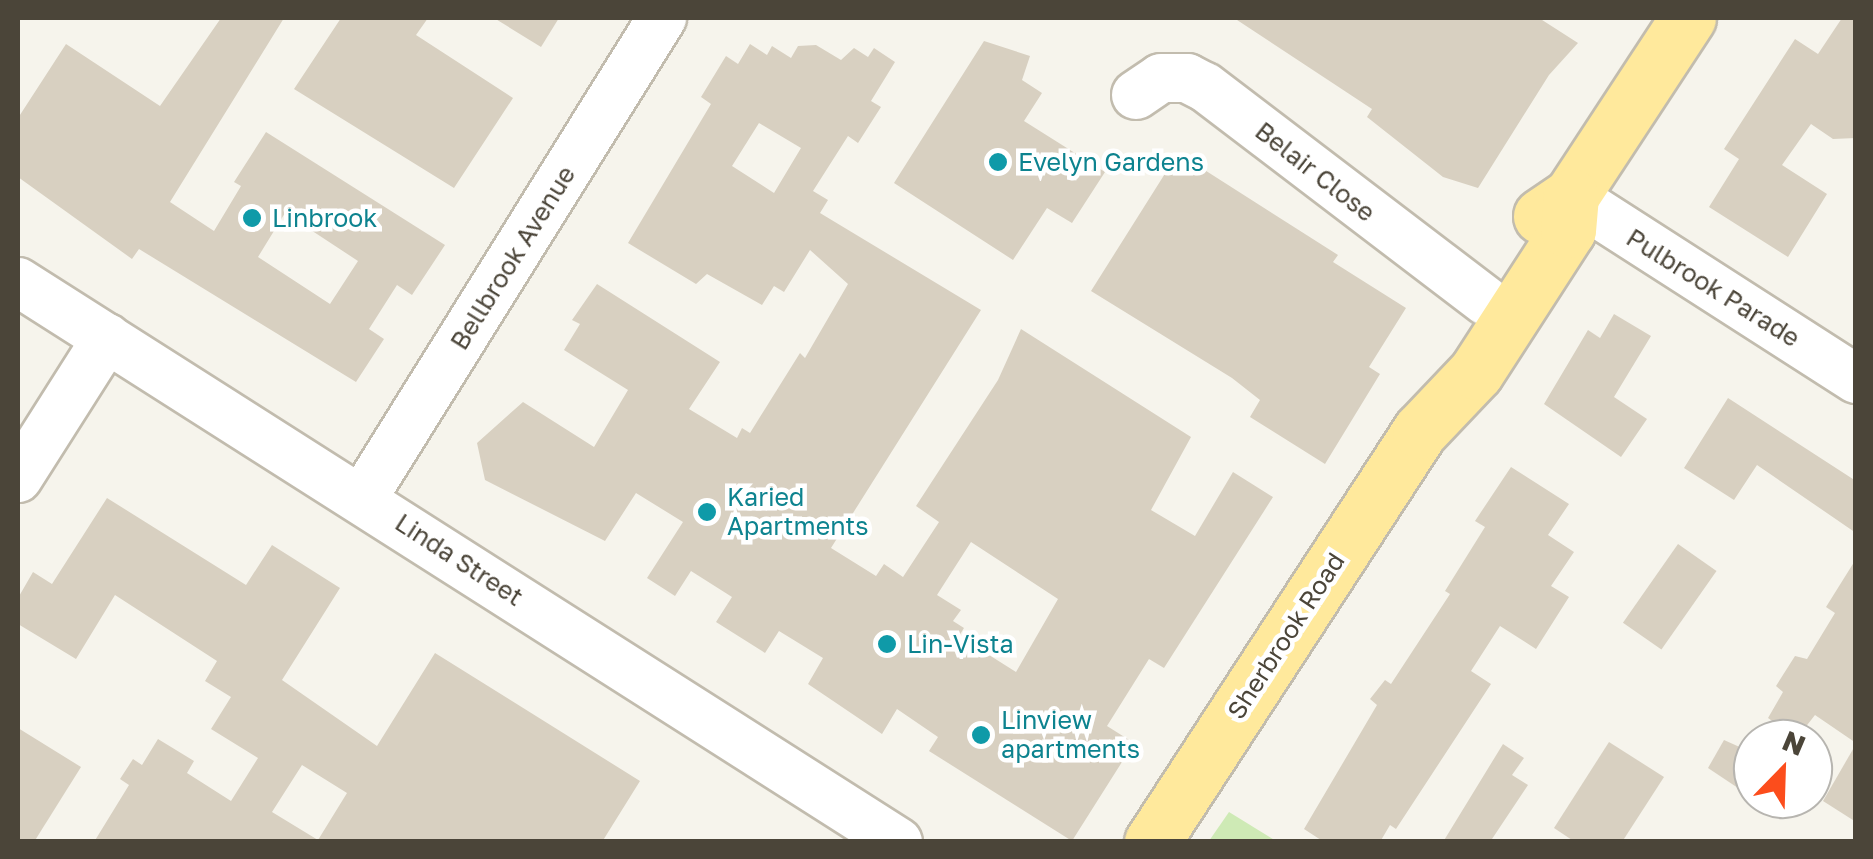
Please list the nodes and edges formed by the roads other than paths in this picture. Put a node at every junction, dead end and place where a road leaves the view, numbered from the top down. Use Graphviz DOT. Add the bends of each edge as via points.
graph roads {
  1 [pos="662,18"];
  2 [pos="1688,18"];
  3 [pos="1136,95"];
  4 [pos="1571,196"];
  5 [pos="18,282"];
  6 [pos="1486,300"];
  7 [pos="107,338"];
  8 [pos="1856,379"];
  9 [pos="1420,431"];
  10 [pos="18,478"];
  11 [pos="362,498"];
  12 [pos="898,842"];
  13 [pos="1152,842"];
  1 -- 11 [label="street, Bellbrook Avenue"];
  2 -- 4 [label="main road, Sherbrook Road"];
  3 -- 6 [label="street, Belair Close" via="1161,78 1186,78 1205,87"];
  4 -- 6 [label="main road, Sherbrook Road" via="1543,214"];
  4 -- 8 [label="street, Pulbrook Parade"];
  4 -- 9 [label="main road, Sherbrook Road" via="1568,230 1476,372"];
  5 -- 7 [label="street, Linda Street"];
  6 -- 9 [label="main road, Sherbrook Road" via="1452,354"];
  7 -- 10 [label="street"];
  7 -- 11 [label="street, Linda Street"];
  9 -- 13 [label="main road, Sherbrook Road"];
  11 -- 12 [label="street, Linda Street"];
}
